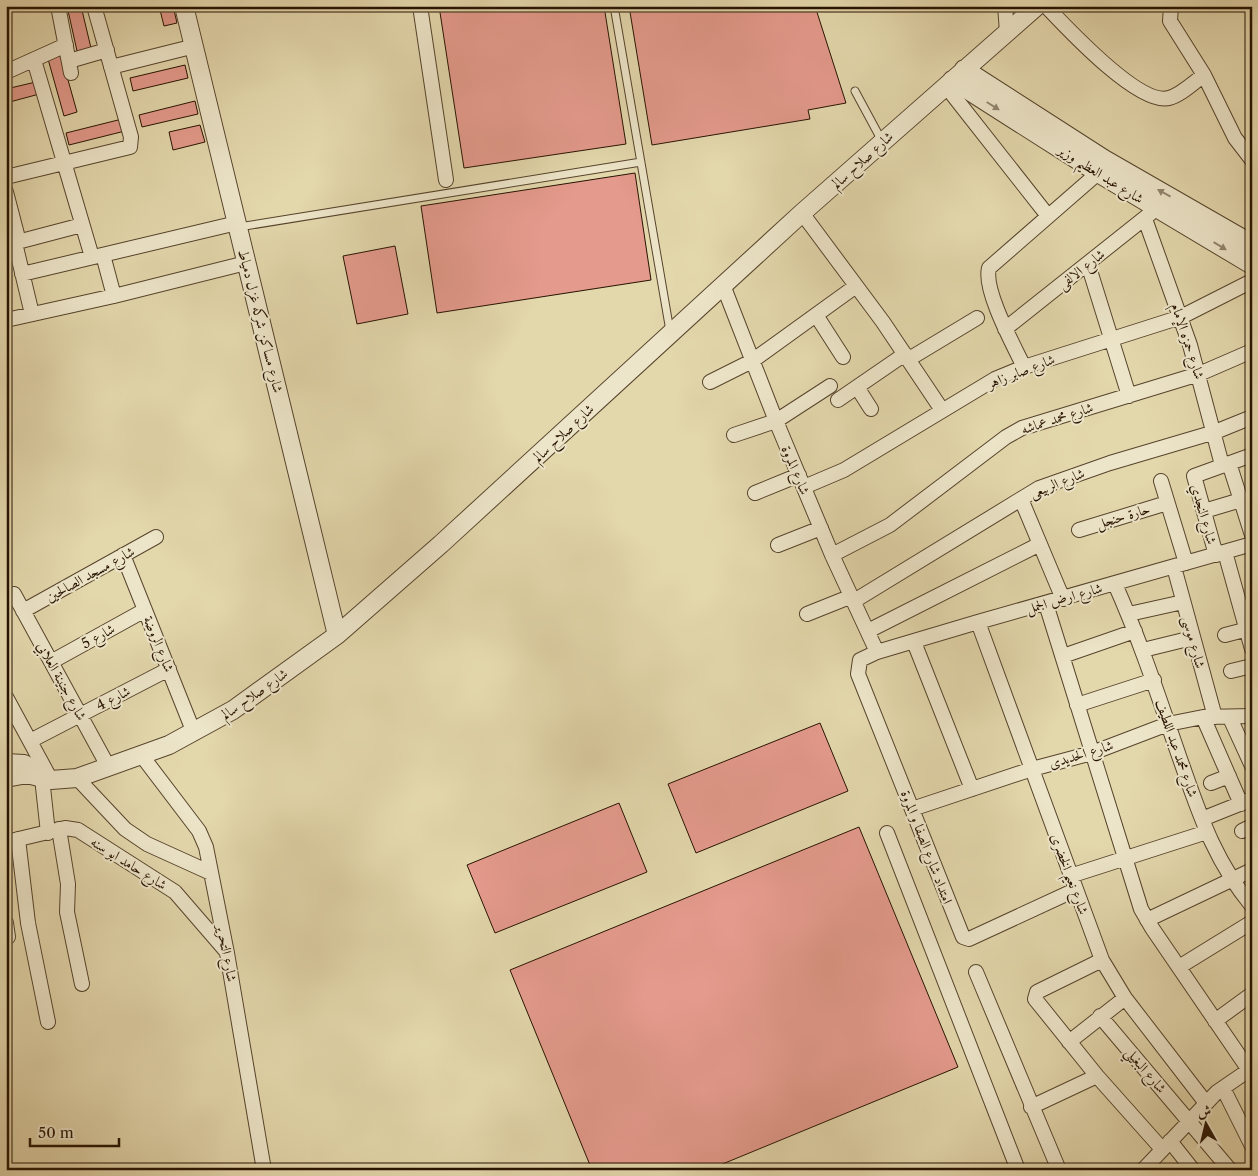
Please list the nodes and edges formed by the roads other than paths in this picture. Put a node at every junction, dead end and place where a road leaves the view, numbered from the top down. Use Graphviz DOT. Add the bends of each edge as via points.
graph roads {
  1 [pos="58,6"];
  2 [pos="94,6"];
  3 [pos="184,6"];
  4 [pos="420,6"];
  5 [pos="614,6"];
  6 [pos="1005,6"];
  7 [pos="1009,6"];
  8 [pos="1171,6"];
  9 [pos="1038,8"];
  10 [pos="1007,32"];
  11 [pos="66,45"];
  12 [pos="195,46"];
  13 [pos="107,50"];
  14 [pos="34,60"];
  15 [pos="112,67"];
  16 [pos="6,72"];
  17 [pos="1204,75"];
  18 [pos="954,78"];
  19 [pos="855,91"];
  20 [pos="883,141"];
  21 [pos="1252,160"];
  22 [pos="641,162"];
  23 [pos="64,164"];
  24 [pos="1098,173"];
  25 [pos="6,177"];
  26 [pos="446,180"];
  27 [pos="6,192"];
  28 [pos="1190,206"];
  29 [pos="802,213"];
  30 [pos="1151,214"];
  31 [pos="1048,216"];
  32 [pos="1211,220"];
  33 [pos="1179,221"];
  34 [pos="82,225"];
  35 [pos="237,225"];
  36 [pos="1201,235"];
  37 [pos="13,243"];
  38 [pos="1252,244"];
  39 [pos="98,256"];
  40 [pos="246,263"];
  41 [pos="1088,264"];
  42 [pos="1252,265"];
  43 [pos="22,274"];
  44 [pos="1252,281"];
  45 [pos="723,285"];
  46 [pos="856,286"];
  47 [pos="114,296"];
  48 [pos="32,314"];
  49 [pos="816,315"];
  50 [pos="1181,317"];
  51 [pos="977,318"];
  52 [pos="6,320"];
  53 [pos="1005,329"];
  54 [pos="671,334"];
  55 [pos="1112,340"];
  56 [pos="1252,351"];
  57 [pos="843,357"];
  58 [pos="907,357"];
  59 [pos="752,361"];
  60 [pos="1024,367"];
  61 [pos="1199,374"];
  62 [pos="710,382"];
  63 [pos="830,386"];
  64 [pos="857,387"];
  65 [pos="1129,396"];
  66 [pos="838,400"];
  67 [pos="871,409"];
  68 [pos="942,410"];
  69 [pos="1252,417"];
  70 [pos="776,421"];
  71 [pos="1214,432"];
  72 [pos="734,435"];
  73 [pos="1252,455"];
  74 [pos="1226,464"];
  75 [pos="801,481"];
  76 [pos="1161,481"];
  77 [pos="755,493"];
  78 [pos="1021,499"];
  79 [pos="1241,500"];
  80 [pos="1167,503"];
  81 [pos="1204,511"];
  82 [pos="821,528"];
  83 [pos="1078,530"];
  84 [pos="1252,534"];
  85 [pos="156,537"];
  86 [pos="1040,544"];
  87 [pos="1252,544"];
  88 [pos="778,545"];
  89 [pos="1220,554"];
  90 [pos="123,555"];
  91 [pos="832,555"];
  92 [pos="1180,565"];
  93 [pos="1115,584"];
  94 [pos="14,594"];
  95 [pos="853,599"];
  96 [pos="1063,599"];
  97 [pos="1183,602"];
  98 [pos="1046,604"];
  99 [pos="145,610"];
  100 [pos="23,611"];
  101 [pos="807,614"];
  102 [pos="1129,614"];
  103 [pos="978,622"];
  104 [pos="1249,629"];
  105 [pos="868,631"];
  106 [pos="1135,631"];
  107 [pos="337,635"];
  108 [pos="1225,635"];
  109 [pos="1192,638"];
  110 [pos="914,642"];
  111 [pos="1252,648"];
  112 [pos="1143,650"];
  113 [pos="877,652"];
  114 [pos="1063,656"];
  115 [pos="51,662"];
  116 [pos="1252,666"];
  117 [pos="169,669"];
  118 [pos="1231,671"];
  119 [pos="1154,680"];
  120 [pos="6,697"];
  121 [pos="1077,704"];
  122 [pos="80,715"];
  123 [pos="1252,716"];
  124 [pos="1209,717"];
  125 [pos="1230,718"];
  126 [pos="1168,724"];
  127 [pos="194,733"];
  128 [pos="30,741"];
  129 [pos="1092,753"];
  130 [pos="142,756"];
  131 [pos="6,763"];
  132 [pos="1252,766"];
  133 [pos="109,768"];
  134 [pos="1032,769"];
  135 [pos="1229,776"];
  136 [pos="6,778"];
  137 [pos="76,778"];
  138 [pos="47,779"];
  139 [pos="1211,782"];
  140 [pos="972,789"];
  141 [pos="1249,802"];
  142 [pos="912,809"];
  143 [pos="1205,826"];
  144 [pos="54,831"];
  145 [pos="887,833"];
  146 [pos="12,840"];
  147 [pos="1125,858"];
  148 [pos="1252,870"];
  149 [pos="211,873"];
  150 [pos="1070,876"];
  151 [pos="1232,882"];
  152 [pos="1075,890"];
  153 [pos="1252,906"];
  154 [pos="1147,920"];
  155 [pos="1252,922"];
  156 [pos="227,953"];
  157 [pos="1102,960"];
  158 [pos="1178,967"];
  159 [pos="976,972"];
  160 [pos="82,984"];
  161 [pos="1252,994"];
  162 [pos="1125,998"];
  163 [pos="1100,1016"];
  164 [pos="1215,1021"];
  165 [pos="48,1022"];
  166 [pos="1069,1042"];
  167 [pos="1250,1069"];
  168 [pos="1097,1076"];
  169 [pos="1223,1088"];
  170 [pos="1206,1103"];
  171 [pos="1031,1107"];
  172 [pos="1188,1121"];
  173 [pos="1166,1145"];
  174 [pos="1252,1146"];
  175 [pos="1151,1167"];
  176 [pos="264,1170"];
  177 [pos="1018,1170"];
  178 [pos="1059,1170"];
  179 [pos="1193,1170"];
  180 [pos="1230,1170"];
  1 -- 11 [label="street"];
  2 -- 13 [label="street"];
  3 -- 12 [label="street, شارع مساكن شركه غزل دمياط"];
  4 -- 26 [label="street"];
  5 -- 22 [label="lane"];
  6 -- 10 [label="street"];
  7 -- 9 [label="street" via="1019,12"];
  8 -- 17 [label="street" via="1170,21"];
  9 -- 10 [label="street, شارع صلاح سالم"];
  9 -- 17 [label="street" via="1146,94 1160,99 1170,98"];
  10 -- 18 [label="street, شارع صلاح سالم"];
  11 -- 13 [label="street" via="70,67"];
  11 -- 14 [label="street"];
  12 -- 15 [label="street"];
  12 -- 35 [label="street, شارع مساكن شركه غزل دمياط"];
  13 -- 15 [label="street"];
  14 -- 16 [label="street"];
  14 -- 23 [label="street"];
  15 -- 23 [label="street" via="132,143 125,150"];
  17 -- 21 [label="street" via="1235,138"];
  18 -- 20 [label="street, شارع صلاح سالم"];
  18 -- 24 [label="street, شارع عبد العظيم وزير, one-way"];
  28 -- 18 [label="street, شارع عبد العظيم وزير, one-way"];
  18 -- 31 [label="street"];
  19 -- 20 [label="lane"];
  20 -- 29 [label="street, شارع صلاح سالم"];
  22 -- 35 [label="lane"];
  22 -- 54 [label="lane"];
  23 -- 25 [label="street"];
  23 -- 34 [label="street"];
  24 -- 30 [label="street, شارع عبد العظيم وزير"];
  24 -- 31 [label="street"];
  27 -- 37 [label="street"];
  28 -- 32 [label="street, شارع عبد العظيم وزير"];
  28 -- 33 [label="street" via="1190,215"];
  29 -- 45 [label="street, شارع صلاح سالم"];
  29 -- 46 [label="street"];
  30 -- 33 [label="street, شارع عبد العظيم وزير"];
  30 -- 41 [label="street, شارع الالفى"];
  30 -- 50 [label="street, شارع حمزه الإمام"];
  31 -- 53 [label="street" via="989,268 988,280"];
  32 -- 36 [label="street" via="1202,225"];
  32 -- 38 [label="street, شارع عبد العظيم وزير"];
  33 -- 36 [label="street, شارع عبد العظيم وزير"];
  34 -- 37 [label="street"];
  34 -- 39 [label="street"];
  35 -- 39 [label="street"];
  35 -- 40 [label="street, شارع مساكن شركه غزل دمياط"];
  36 -- 42 [label="street, شارع عبد العظيم وزير, one-way"];
  37 -- 43 [label="street"];
  39 -- 43 [label="street"];
  39 -- 47 [label="street"];
  40 -- 47 [label="street"];
  40 -- 107 [label="street, شارع مساكن شركه غزل دمياط"];
  41 -- 53 [label="street, شارع الالفى"];
  41 -- 55 [label="street"];
  43 -- 48 [label="street"];
  44 -- 50 [label="street, شارع صابر زاهر"];
  45 -- 54 [label="street, شارع صلاح سالم"];
  45 -- 59 [label="street, شارع المروة"];
  46 -- 49 [label="street"];
  46 -- 58 [label="street"];
  47 -- 48 [label="street"];
  48 -- 52 [label="street"];
  49 -- 57 [label="street"];
  49 -- 59 [label="street"];
  50 -- 55 [label="street, شارع صابر زاهر"];
  50 -- 61 [label="street, شارع حمزه الإمام"];
  51 -- 58 [label="street"];
  53 -- 60 [label="street"];
  54 -- 107 [label="street, شارع صلاح سالم"];
  55 -- 60 [label="street, شارع صابر زاهر"];
  55 -- 65 [label="street"];
  56 -- 61 [label="street, شارع محمد عماشه"];
  58 -- 64 [label="street"];
  58 -- 68 [label="street"];
  59 -- 62 [label="street"];
  59 -- 70 [label="street, شارع المروة"];
  60 -- 68 [label="street, شارع صابر زاهر" via="995,379"];
  61 -- 65 [label="street, شارع محمد عماشه"];
  61 -- 71 [label="street, شارع حمزه الإمام"];
  63 -- 70 [label="street"];
  64 -- 66 [label="street"];
  64 -- 67 [label="street"];
  65 -- 91 [label="street, شارع محمد عماشه" via="1022,428 890,525"];
  68 -- 75 [label="street, شارع صابر زاهر" via="844,470"];
  69 -- 71 [label="street, شارع الربيعى"];
  70 -- 72 [label="street"];
  70 -- 75 [label="street, شارع المروة"];
  71 -- 74 [label="street, شارع حمزه الإمام"];
  71 -- 78 [label="street, شارع الربيعى" via="1110,463 1040,488"];
  73 -- 74 [label="street, شارع النجدي"];
  74 -- 79 [label="street, شارع حمزه الإمام"];
  74 -- 81 [label="street, شارع النجدي" via="1194,476"];
  75 -- 77 [label="street, شارع صابر زاهر"];
  75 -- 82 [label="street, شارع المروة"];
  76 -- 80 [label="street, حارة حنجل"];
  78 -- 86 [label="street"];
  78 -- 95 [label="street, شارع الربيعى"];
  79 -- 81 [label="street"];
  79 -- 84 [label="street, شارع حمزه الإمام"];
  80 -- 83 [label="street, حارة حنجل"];
  80 -- 92 [label="street, حارة حنجل"];
  81 -- 89 [label="street, شارع النجدي"];
  82 -- 88 [label="street"];
  82 -- 91 [label="street, شارع المروة"];
  85 -- 90 [label="street, شارع مسجد الصالحين"];
  86 -- 96 [label="street"];
  86 -- 105 [label="street"];
  87 -- 89 [label="street, شارع ارض الجمل"];
  89 -- 92 [label="street, شارع ارض الجمل"];
  89 -- 104 [label="street, شارع النجدي"];
  90 -- 99 [label="street, شارع الروضة"];
  90 -- 100 [label="street, شارع مسجد الصالحين"];
  91 -- 95 [label="street, شارع المروة"];
  92 -- 93 [label="street, شارع ارض الجمل"];
  92 -- 97 [label="street, شارع موسى"];
  93 -- 96 [label="street, شارع ارض الجمل"];
  93 -- 102 [label="street, شارع محمد عبد اللطيف"];
  94 -- 100 [label="street, شارع جنينة العلابي"];
  95 -- 101 [label="street, شارع الربيعى"];
  95 -- 105 [label="street, شارع المروة"];
  96 -- 98 [label="street, شارع ارض الجمل"];
  97 -- 102 [label="street"];
  97 -- 109 [label="street, شارع موسى"];
  98 -- 103 [label="street, شارع ارض الجمل"];
  98 -- 114 [label="street"];
  99 -- 115 [label="street, شارع 5"];
  99 -- 117 [label="street, شارع الروضة"];
  100 -- 115 [label="street, شارع جنينة العلابي"];
  102 -- 106 [label="street, شارع محمد عبد اللطيف"];
  103 -- 110 [label="street, شارع ارض الجمل"];
  103 -- 134 [label="street, شارع نعيم الخضرى"];
  104 -- 108 [label="street"];
  104 -- 111 [label="street, شارع النجدي"];
  105 -- 113 [label="street, شارع المروة"];
  106 -- 112 [label="street, شارع محمد عبد اللطيف"];
  106 -- 114 [label="street"];
  107 -- 127 [label="street, شارع صلاح سالم" via="234,710"];
  109 -- 112 [label="street"];
  109 -- 124 [label="street, شارع موسى"];
  110 -- 113 [label="street, شارع ارض الجمل"];
  110 -- 140 [label="street"];
  112 -- 119 [label="street, شارع محمد عبد اللطيف"];
  113 -- 142 [label="street, امتداد شارع الصفا و المروة" via="860,660 858,674"];
  114 -- 121 [label="street"];
  115 -- 122 [label="street, شارع جنينة العلابي"];
  116 -- 118 [label="street"];
  117 -- 122 [label="street, شارع 4"];
  117 -- 127 [label="street, شارع الروضة"];
  119 -- 121 [label="street"];
  119 -- 126 [label="street, شارع محمد عبد اللطيف"];
  120 -- 128 [label="street"];
  121 -- 129 [label="street"];
  122 -- 128 [label="street, شارع 4"];
  122 -- 133 [label="street, شارع جنينة العلابي"];
  123 -- 125 [label="street, شارع الحديدى"];
  124 -- 125 [label="street, شارع الحديدى"];
  124 -- 126 [label="street, شارع الحديدى"];
  124 -- 135 [label="street, شارع موسى"];
  125 -- 132 [label="street"];
  126 -- 129 [label="street, شارع الحديدى"];
  126 -- 143 [label="street, شارع محمد عبد اللطيف"];
  127 -- 130 [label="street, شارع صلاح سالم"];
  128 -- 138 [label="street"];
  129 -- 134 [label="street, شارع الحديدى"];
  129 -- 147 [label="street"];
  130 -- 133 [label="street, شارع صلاح سالم"];
  130 -- 149 [label="street, شارع التحرير" via="199,831"];
  131 -- 138 [label="street" via="24,764"];
  133 -- 137 [label="street, شارع صلاح سالم"];
  134 -- 140 [label="street, شارع الحديدى"];
  134 -- 150 [label="street, شارع نعيم الخضرى"];
  135 -- 139 [label="street"];
  135 -- 141 [label="street, شارع موسى"];
  136 -- 138 [label="street, شارع صلاح سالم" via="27,774"];
  137 -- 138 [label="street, شارع صلاح سالم"];
  137 -- 149 [label="street" via="132,834"];
  138 -- 144 [label="street"];
  140 -- 142 [label="street, شارع الحديدى"];
  141 -- 143 [label="street"];
  142 -- 152 [label="street, امتداد شارع الصفا و المروة" via="963,938 970,939"];
  143 -- 147 [label="street"];
  143 -- 151 [label="street, شارع محمد عبد اللطيف"];
  144 -- 146 [label="street, شارع حامد ابو سنه"];
  144 -- 156 [label="street, شارع حامد ابو سنه" via="78,830 175,892"];
  144 -- 160 [label="street" via="68,884 67,912"];
  145 -- 177 [label="street"];
  146 -- 165 [label="street"];
  147 -- 150 [label="street"];
  147 -- 154 [label="street"];
  148 -- 151 [label="street"];
  149 -- 156 [label="street, شارع التحرير"];
  150 -- 152 [label="street, شارع نعيم الخضرى"];
  151 -- 153 [label="street, شارع محمد عبد اللطيف"];
  151 -- 154 [label="street"];
  152 -- 157 [label="street, شارع نعيم الخضرى"];
  154 -- 158 [label="street"];
  155 -- 158 [label="street"];
  156 -- 176 [label="street, شارع التحرير"];
  157 -- 162 [label="street, شارع نعيم الخضرى"];
  157 -- 166 [label="street" via="1036,994 1035,999"];
  158 -- 164 [label="street"];
  159 -- 171 [label="street"];
  161 -- 164 [label="street"];
  162 -- 163 [label="street"];
  162 -- 170 [label="street, شارع نعيم الخضرى"];
  163 -- 166 [label="street"];
  163 -- 172 [label="street, شارع البغيلي"];
  164 -- 167 [label="street"];
  166 -- 168 [label="street"];
  167 -- 169 [label="street"];
  168 -- 171 [label="street"];
  168 -- 173 [label="street"];
  169 -- 170 [label="street"];
  169 -- 174 [label="street"];
  170 -- 172 [label="street"];
  171 -- 178 [label="street"];
  172 -- 173 [label="street"];
  172 -- 180 [label="street, شارع البغيلي"];
  173 -- 175 [label="street"];
  173 -- 179 [label="street"];
}
